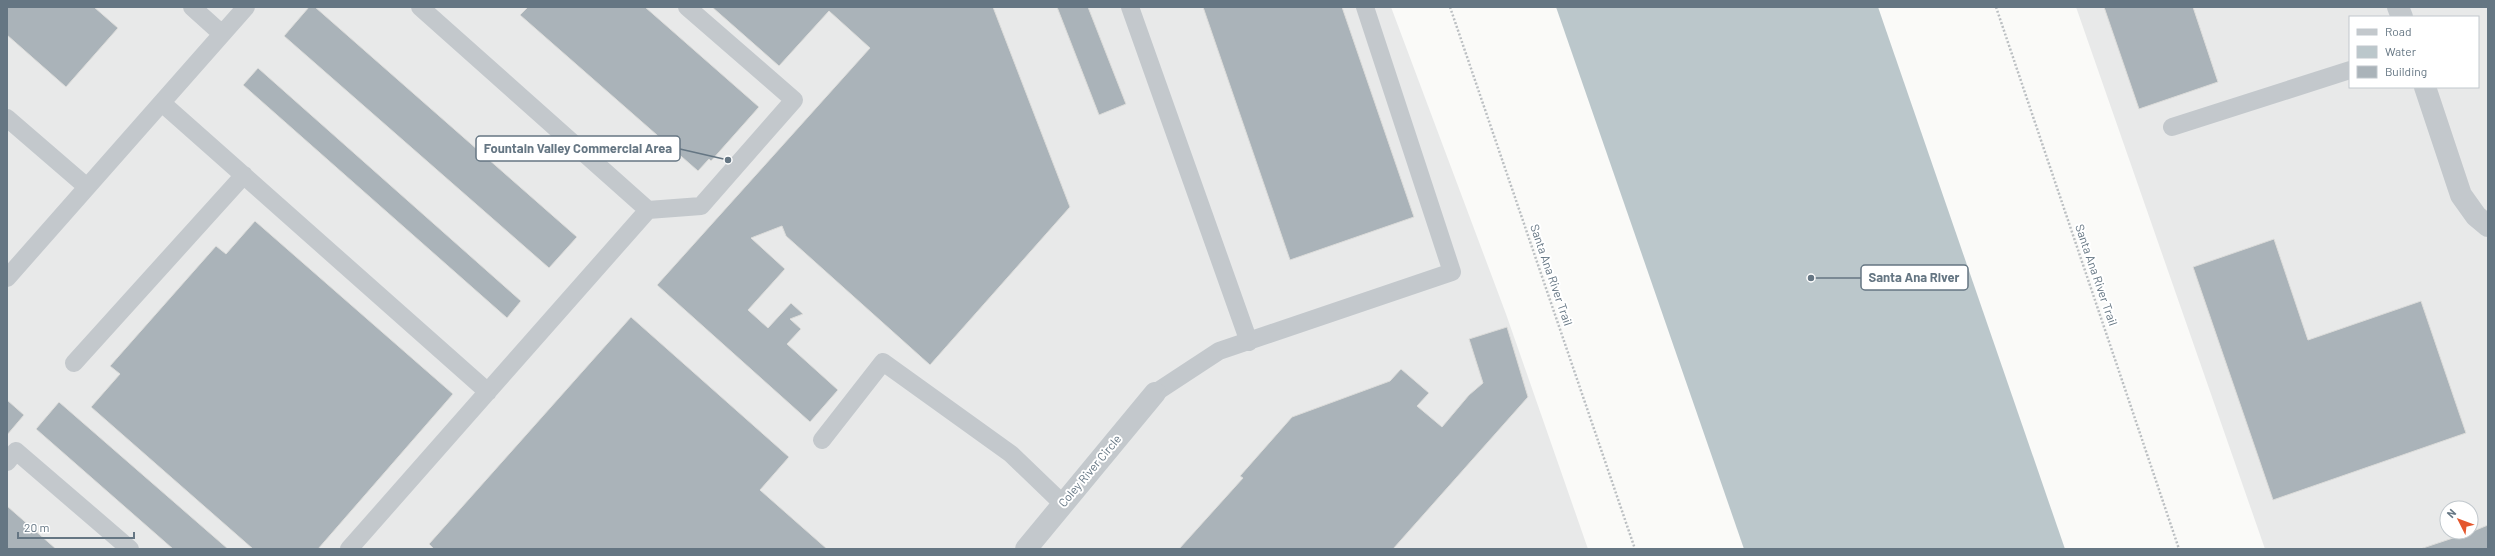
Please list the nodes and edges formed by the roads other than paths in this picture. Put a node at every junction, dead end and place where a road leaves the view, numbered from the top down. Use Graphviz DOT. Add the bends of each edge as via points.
graph roads {
  1 [pos="192,7"];
  2 [pos="246,7"];
  3 [pos="420,7"];
  4 [pos="687,7"];
  5 [pos="1130,7"];
  6 [pos="1365,7"];
  7 [pos="222,34"];
  8 [pos="2349,70"];
  9 [pos="2425,88"];
  10 [pos="162,103"];
  11 [pos="7,118"];
  12 [pos="2172,127"];
  13 [pos="244,174"];
  14 [pos="87,187"];
  15 [pos="648,210"];
  16 [pos="2488,226"];
  17 [pos="7,278"];
  18 [pos="1249,342"];
  19 [pos="74,363"];
  20 [pos="488,392"];
  21 [pos="1155,393"];
  22 [pos="822,440"];
  23 [pos="7,462"];
  24 [pos="1063,504"];
  25 [pos="130,549"];
  26 [pos="349,549"];
  27 [pos="1026,549"];
  1 -- 7 [label="lane"];
  2 -- 7 [label="lane"];
  3 -- 15 [label="lane"];
  4 -- 15 [label="lane" via="794,100 701,206"];
  5 -- 18 [label="lane"];
  6 -- 18 [label="lane" via="1452,272"];
  7 -- 10 [label="lane"];
  8 -- 12 [label="lane"];
  9 -- 16 [label="street" via="2461,194 2476,216"];
  10 -- 13 [label="lane"];
  10 -- 14 [label="lane"];
  11 -- 14 [label="lane"];
  13 -- 19 [label="lane"];
  13 -- 20 [label="lane"];
  14 -- 17 [label="lane"];
  15 -- 20 [label="lane"];
  18 -- 21 [label="lane" via="1219,351"];
  20 -- 26 [label="lane"];
  21 -- 24 [label="street, Coley River Circle"];
  22 -- 24 [label="lane" via="883,362 1011,454"];
  23 -- 25 [label="lane" via="16,451"];
  24 -- 27 [label="street, Coley River Circle"];
}
